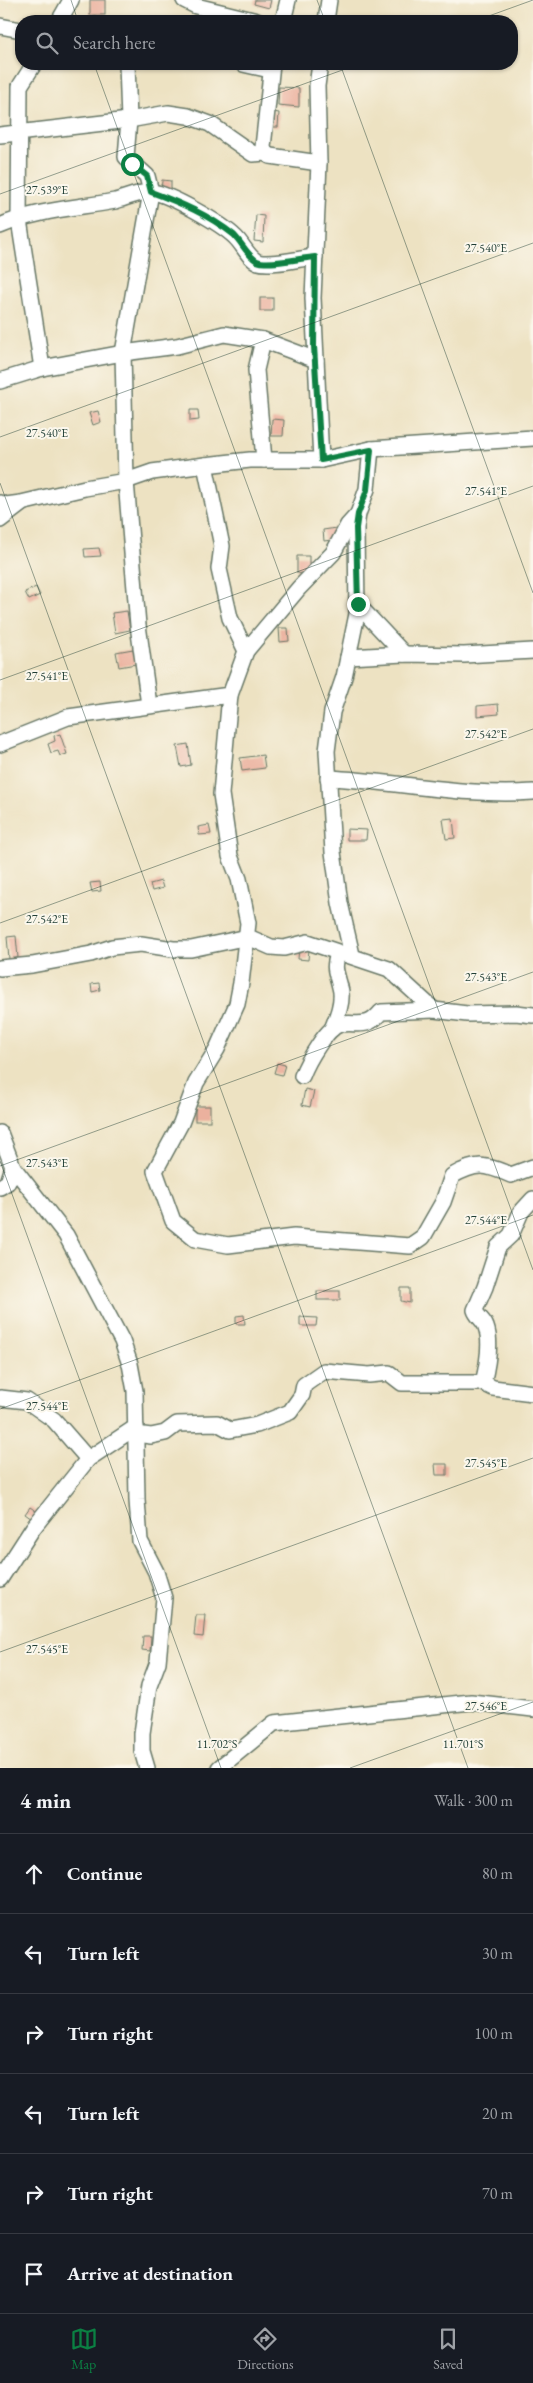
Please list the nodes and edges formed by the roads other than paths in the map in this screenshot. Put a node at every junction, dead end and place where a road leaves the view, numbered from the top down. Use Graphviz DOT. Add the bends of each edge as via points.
graph roads {
  1 [pos="71,0"];
  2 [pos="184,0"];
  3 [pos="288,0"];
  4 [pos="329,0"];
  5 [pos="62,15"];
  6 [pos="233,15"];
  7 [pos="284,15"];
  8 [pos="327,15"];
  9 [pos="0,26"];
  10 [pos="15,29"];
  11 [pos="30,70"];
  12 [pos="127,70"];
  13 [pos="271,70"];
  14 [pos="319,70"];
  15 [pos="129,120"];
  16 [pos="20,133"];
  17 [pos="0,135"];
  18 [pos="265,153"];
  19 [pos="319,163"];
  20 [pos="151,192"];
  21 [pos="19,220"];
  22 [pos="0,226"];
  23 [pos="315,257"];
  24 [pos="263,340"];
  25 [pos="124,352"];
  26 [pos="316,360"];
  27 [pos="42,368"];
  28 [pos="0,380"];
  29 [pos="533,438"];
  30 [pos="371,450"];
  31 [pos="264,460"];
  32 [pos="321,460"];
  33 [pos="204,465"];
  34 [pos="126,481"];
  35 [pos="0,503"];
  36 [pos="21,504"];
  37 [pos="358,514"];
  38 [pos="0,520"];
  39 [pos="358,604"];
  40 [pos="533,650"];
  41 [pos="246,651"];
  42 [pos="404,654"];
  43 [pos="348,657"];
  44 [pos="230,695"];
  45 [pos="149,705"];
  46 [pos="0,744"];
  47 [pos="328,778"];
  48 [pos="533,792"];
  49 [pos="248,937"];
  50 [pos="345,954"];
  51 [pos="0,968"];
  52 [pos="434,1010"];
  53 [pos="533,1016"];
  54 [pos="332,1029"];
  55 [pos="302,1076"];
  56 [pos="0,1133"];
  57 [pos="13,1167"];
  58 [pos="533,1168"];
  59 [pos="0,1187"];
  60 [pos="533,1199"];
  61 [pos="483,1383"];
  62 [pos="533,1393"];
  63 [pos="0,1398"];
  64 [pos="136,1430"];
  65 [pos="88,1459"];
  66 [pos="0,1580"];
  67 [pos="533,1709"];
  68 [pos="147,1768"];
  69 [pos="218,1768"];
  1 -- 5 [label="street"];
  2 -- 6 [label="street"];
  3 -- 7 [label="street"];
  4 -- 8 [label="street"];
  9 -- 10 [label="street"];
  11 -- 16 [label="street" via="20,86"];
  12 -- 15 [label="street"];
  13 -- 18 [label="street"];
  14 -- 19 [label="street"];
  15 -- 16 [label="street"];
  15 -- 18 [label="street" via="168,114 188,116 210,124 253,154"];
  15 -- 20 [label="street" via="126,157 147,176"];
  16 -- 17 [label="street"];
  16 -- 21 [label="street"];
  18 -- 19 [label="street"];
  19 -- 23 [label="street"];
  20 -- 21 [label="street"];
  20 -- 23 [label="street" via="186,205 211,219 236,237 258,262"];
  20 -- 25 [label="street"];
  21 -- 22 [label="street"];
  21 -- 27 [label="street"];
  23 -- 26 [label="street"];
  24 -- 25 [label="street" via="224,334 177,346"];
  24 -- 26 [label="street"];
  24 -- 31 [label="street" via="256,370"];
  25 -- 27 [label="street"];
  25 -- 34 [label="street"];
  26 -- 32 [label="street"];
  27 -- 28 [label="street"];
  29 -- 30 [label="street"];
  30 -- 32 [label="street"];
  30 -- 37 [label="street" via="367,490"];
  31 -- 32 [label="street"];
  31 -- 33 [label="street"];
  33 -- 34 [label="street" via="152,472"];
  33 -- 41 [label="street" via="222,546 219,568 228,610"];
  34 -- 36 [label="street"];
  34 -- 45 [label="street" via="138,625"];
  35 -- 36 [label="street" via="6,506"];
  36 -- 38 [label="street"];
  37 -- 39 [label="street"];
  37 -- 41 [label="street" via="333,553"];
  39 -- 42 [label="street"];
  39 -- 43 [label="street"];
  40 -- 42 [label="street" via="464,656"];
  41 -- 44 [label="street"];
  42 -- 43 [label="street"];
  43 -- 47 [label="street" via="332,712 327,751"];
  44 -- 45 [label="street"];
  44 -- 49 [label="street" via="220,794 230,856 239,879 248,923"];
  45 -- 46 [label="street" via="68,717"];
  47 -- 48 [label="street" via="457,791"];
  47 -- 50 [label="street"];
  49 -- 50 [label="street" via="271,947 284,948 308,942"];
  49 -- 51 [label="street" via="191,949 141,944 112,947 74,957"];
  49 -- 58 [label="street" via="237,1004 155,1172 173,1221 195,1239 228,1245 294,1237 410,1246 423,1237 443,1202 452,1176 468,1167 486,1165 511,1175"];
  50 -- 52 [label="street" via="389,969"];
  50 -- 54 [label="street" via="334,969 341,1001"];
  52 -- 53 [label="street"];
  52 -- 54 [label="street" via="381,1012 365,1024 340,1024"];
  54 -- 55 [label="street" via="322,1038"];
  56 -- 57 [label="street"];
  57 -- 59 [label="street" via="8,1182"];
  57 -- 64 [label="street" via="66,1235 122,1341 135,1391"];
  60 -- 61 [label="street" via="521,1212 511,1235 498,1247 475,1310 486,1326 488,1346"];
  61 -- 62 [label="street" via="493,1388"];
  61 -- 64 [label="street" via="402,1383 389,1372 368,1375 324,1371 304,1384 302,1395 290,1412 257,1425 230,1430 217,1423 177,1424 165,1433 151,1436"];
  63 -- 65 [label="street" via="27,1401 54,1420"];
  64 -- 65 [label="street"];
  64 -- 68 [label="street" via="136,1500 140,1541 156,1572 164,1598 158,1662 149,1686 142,1733 142,1751"];
  65 -- 66 [label="street" via="33,1528"];
  67 -- 69 [label="street" via="472,1702 274,1723"];
}
